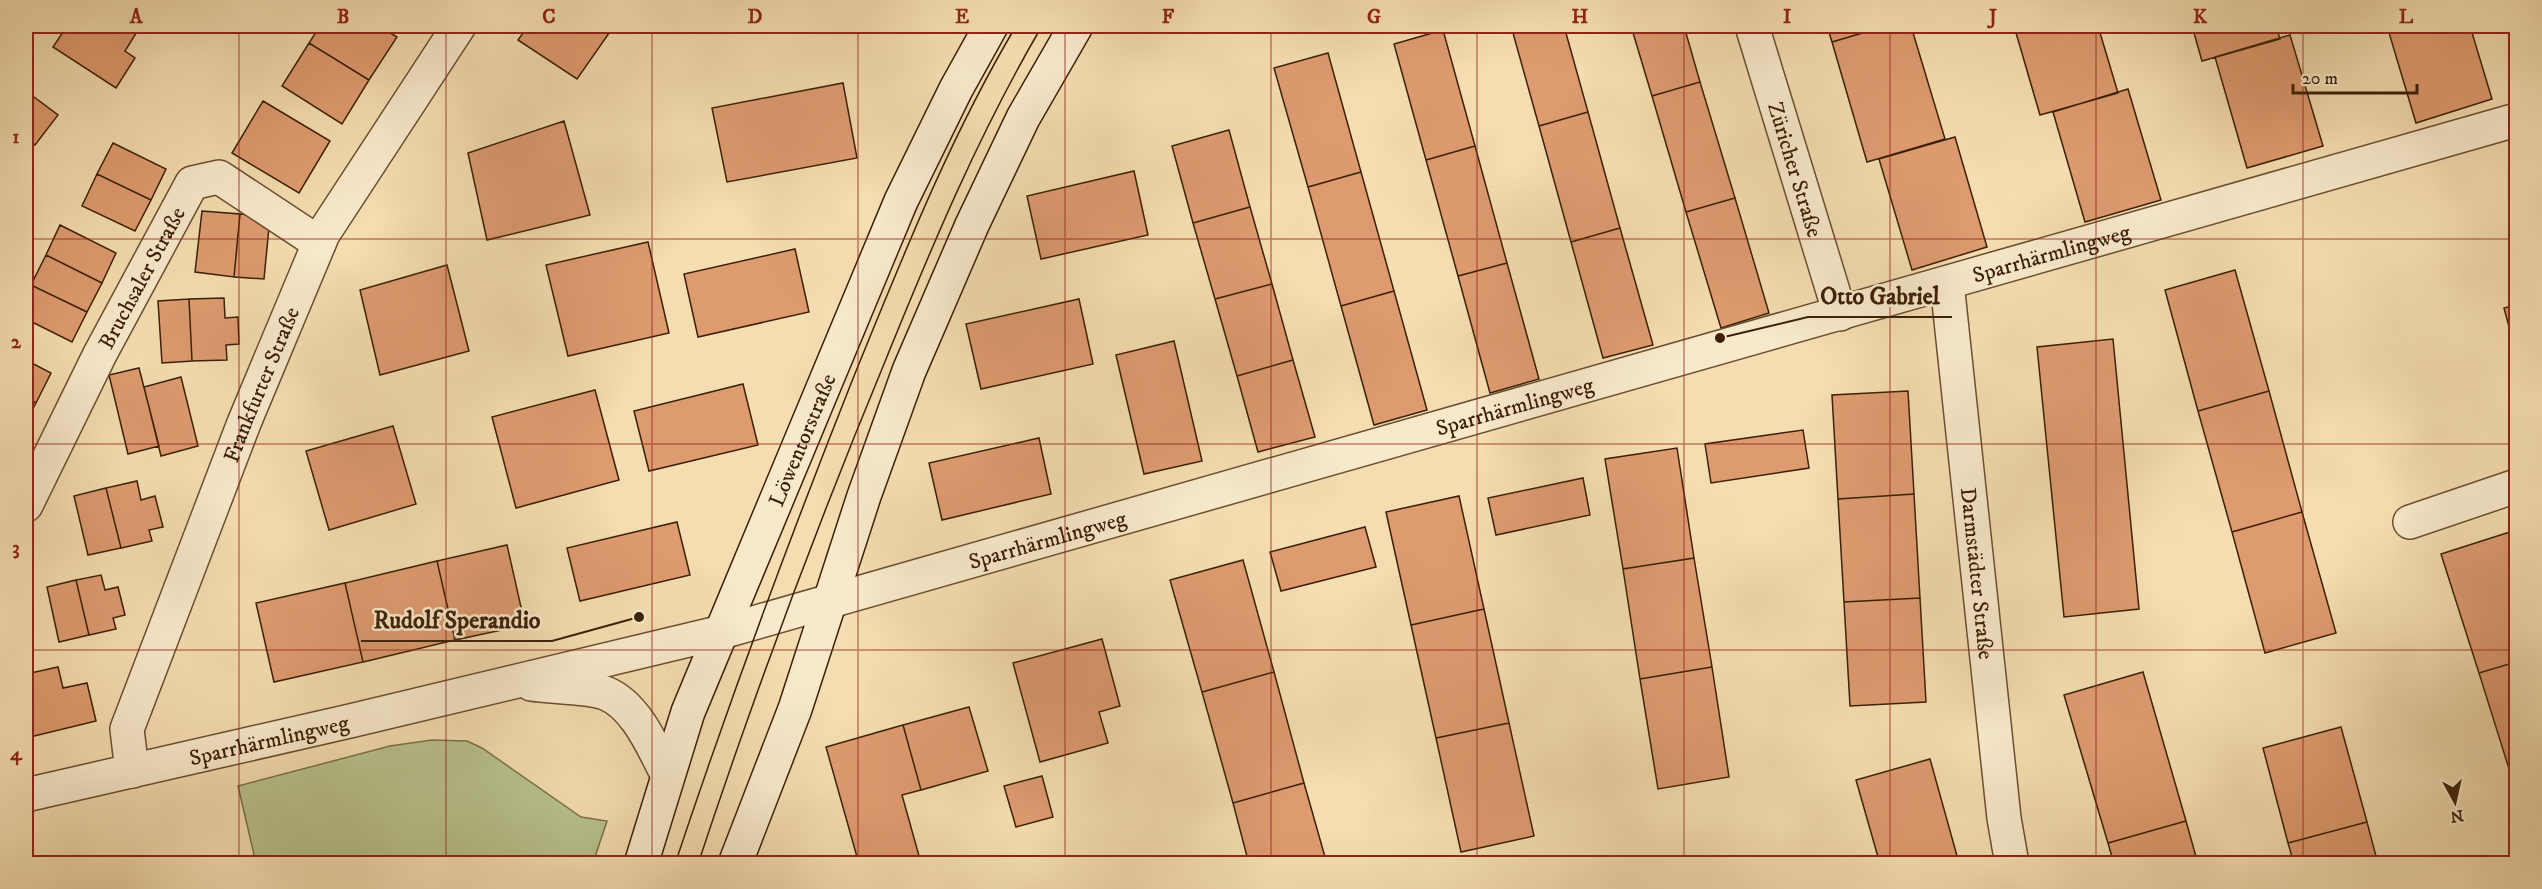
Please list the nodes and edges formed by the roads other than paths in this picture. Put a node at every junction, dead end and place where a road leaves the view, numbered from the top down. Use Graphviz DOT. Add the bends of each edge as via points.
graph roads {
  1 [pos="459,26"];
  2 [pos="991,26"];
  3 [pos="1076,26"];
  4 [pos="1752,26"];
  5 [pos="2517,120"];
  6 [pos="319,243"];
  7 [pos="1947,284"];
  8 [pos="1840,314"];
  9 [pos="2517,486"];
  10 [pos="26,505"];
  11 [pos="2410,522"];
  12 [pos="829,600"];
  13 [pos="722,632"];
  14 [pos="511,682"];
  15 [pos="132,771"];
  16 [pos="667,774"];
  17 [pos="26,795"];
  18 [pos="641,864"];
  19 [pos="735,864"];
  20 [pos="2012,864"];
  1 -- 6 [label="street, Frankfurter Straße"];
  2 -- 13 [label="street, Löwentorstraße" via="901,201"];
  3 -- 12 [label="street" via="1023,117 914,360"];
  4 -- 8 [label="street, Züricher Straße"];
  5 -- 7 [label="street, Sparrhärmlingweg"];
  6 -- 10 [label="street, Bruchsaler Straße" via="219,177 192,183 100,354"];
  6 -- 15 [label="street, Frankfurter Straße" via="244,423 127,729"];
  7 -- 8 [label="street, Sparrhärmlingweg"];
  7 -- 20 [label="street, Darmstädter Straße"];
  8 -- 12 [label="street, Sparrhärmlingweg"];
  9 -- 11 [label="street"];
  12 -- 13 [label="street, Sparrhärmlingweg"];
  12 -- 19 [label="street" via="795,709"];
  13 -- 14 [label="street, Sparrhärmlingweg"];
  13 -- 16 [label="street, Löwentorstraße"];
  14 -- 15 [label="street, Sparrhärmlingweg"];
  14 -- 16 [label="street, Sparrhärmlingweg" via="605,693 635,720"];
  15 -- 17 [label="street, Sparrhärmlingweg"];
  16 -- 18 [label="street, Löwentorstraße"];
}
